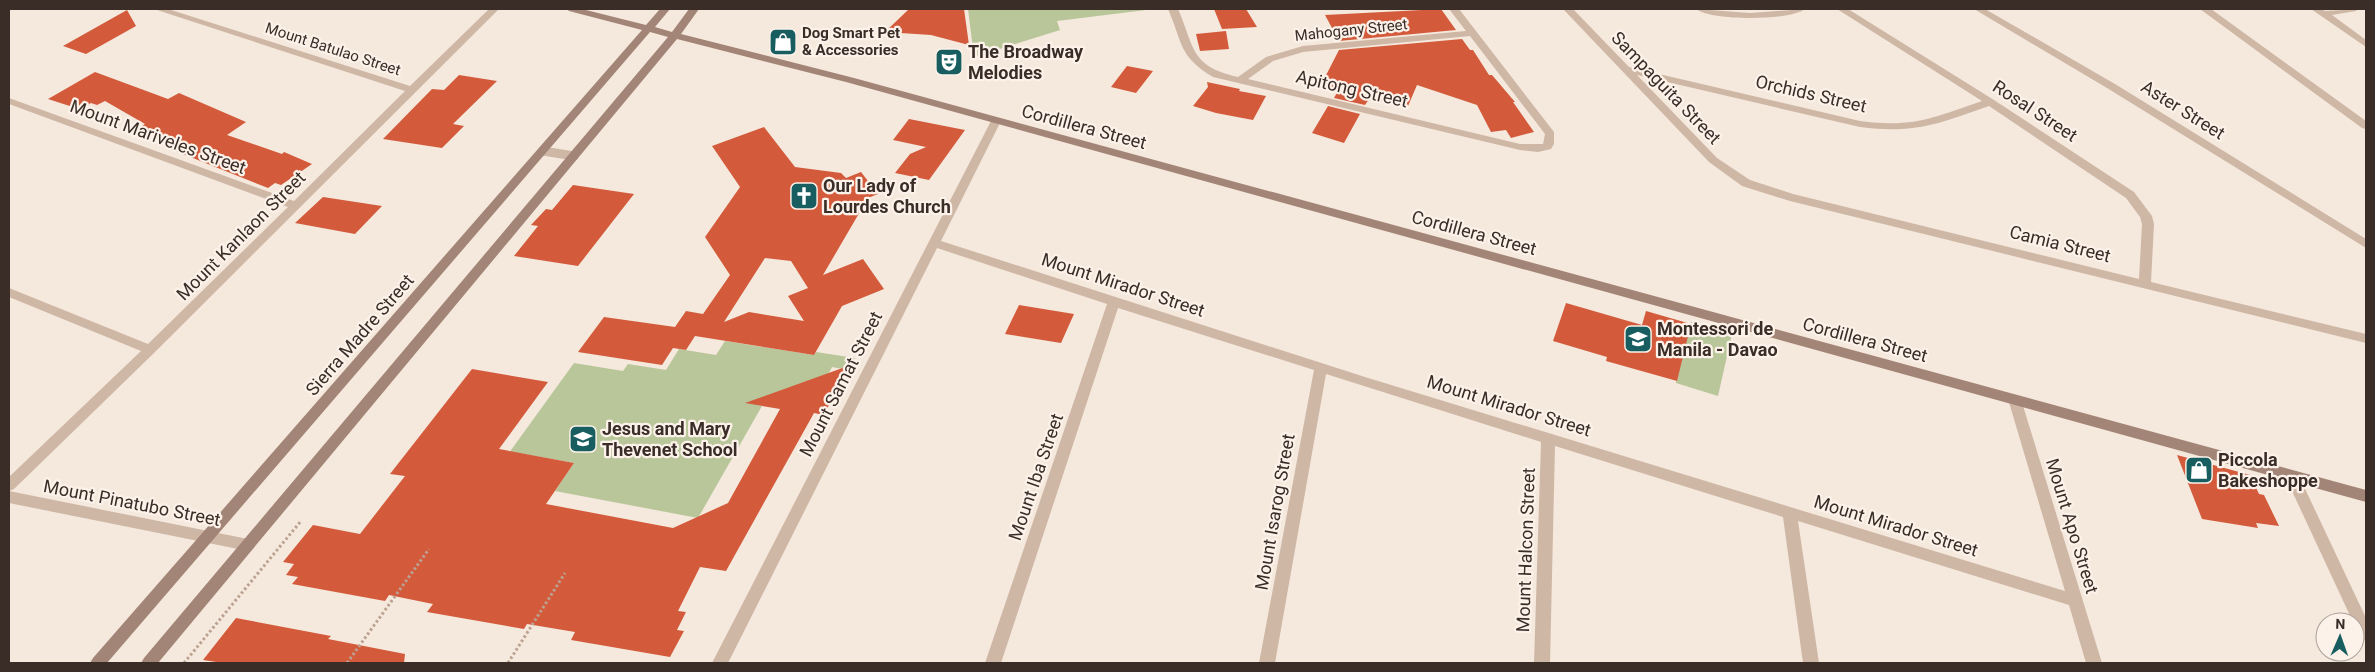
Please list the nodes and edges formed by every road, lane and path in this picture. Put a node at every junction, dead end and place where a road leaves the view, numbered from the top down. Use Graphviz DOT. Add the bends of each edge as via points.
graph roads {
  1 [pos="159,9"];
  2 [pos="494,9"];
  3 [pos="572,9"];
  4 [pos="665,9"];
  5 [pos="694,9"];
  6 [pos="1177,9"];
  7 [pos="1454,9"];
  8 [pos="1568,9"];
  9 [pos="1701,9"];
  10 [pos="1800,9"];
  11 [pos="1842,9"];
  12 [pos="1979,9"];
  13 [pos="2205,9"];
  14 [pos="2353,9"];
  15 [pos="2319,11"];
  16 [pos="648,29"];
  17 [pos="1473,33"];
  18 [pos="674,36"];
  19 [pos="2366,44"];
  20 [pos="1624,69"];
  21 [pos="1240,80"];
  22 [pos="412,90"];
  23 [pos="9,101"];
  24 [pos="1990,102"];
  25 [pos="996,121"];
  26 [pos="2366,126"];
  27 [pos="543,151"];
  28 [pos="574,156"];
  29 [pos="1746,183"];
  30 [pos="296,206"];
  31 [pos="934,243"];
  32 [pos="2366,244"];
  33 [pos="2145,283"];
  34 [pos="9,292"];
  35 [pos="1114,302"];
  36 [pos="2366,339"];
  37 [pos="150,350"];
  38 [pos="1321,367"];
  39 [pos="2015,399"];
  40 [pos="1548,438"];
  41 [pos="2292,476"];
  42 [pos="9,485"];
  43 [pos="2366,496"];
  44 [pos="9,497"];
  45 [pos="1790,514"];
  46 [pos="301,521"];
  47 [pos="208,537"];
  48 [pos="248,545"];
  49 [pos="429,549"];
  50 [pos="565,573"];
  51 [pos="2075,600"];
  52 [pos="2366,634"];
  53 [pos="98,663"];
  54 [pos="149,663"];
  55 [pos="184,663"];
  56 [pos="347,663"];
  57 [pos="508,663"];
  58 [pos="720,663"];
  59 [pos="993,663"];
  60 [pos="1267,663"];
  61 [pos="1542,663"];
  62 [pos="1811,663"];
  63 [pos="2094,663"];
  1 -- 22 [label="street, Mount Batulao Street"];
  2 -- 22 [label="street, Mount Kanlaon Street"];
  3 -- 16 [label="street, Cordillera Street"];
  4 -- 16 [label="street, Sierra Madre Street"];
  5 -- 18 [label="street"];
  6 -- 21 [label="street, Apitong Street" via="1188,53 1198,64 1217,74"];
  7 -- 17 [label="street"];
  8 -- 20 [label="street, Sampaguita Street"];
  9 -- 10 [label="street" via="1743,17 1779,15"];
  11 -- 24 [label="street, Rosal Street"];
  12 -- 32 [label="street, Aster Street" via="2111,86"];
  13 -- 26 [label="street"];
  14 -- 15 [label="street"];
  15 -- 19 [label="street"];
  16 -- 18 [label="street, Cordillera Street"];
  16 -- 27 [label="street, Sierra Madre Street"];
  17 -- 21 [label="street, Mahogany Street" via="1277,54"];
  17 -- 21 [label="street, Apitong Street" via="1550,134 1547,148 1520,147"];
  18 -- 25 [label="street, Cordillera Street"];
  18 -- 28 [label="street"];
  20 -- 24 [label="street, Orchids Street" via="1884,127 1927,124"];
  20 -- 29 [label="street, Sampaguita Street" via="1713,160"];
  22 -- 30 [label="street, Mount Kanlaon Street"];
  23 -- 30 [label="street, Mount Mariveles Street"];
  24 -- 33 [label="street, Rosal Street" via="2118,187 2139,206 2148,224"];
  25 -- 31 [label="street, Mount Samat Street"];
  25 -- 39 [label="street, Cordillera Street"];
  27 -- 28 [label="lane"];
  27 -- 47 [label="street, Sierra Madre Street"];
  28 -- 48 [label="street"];
  29 -- 33 [label="street, Camia Street" via="1790,197"];
  30 -- 37 [label="street, Mount Kanlaon Street"];
  31 -- 35 [label="street, Mount Mirador Street"];
  31 -- 58 [label="street, Mount Samat Street"];
  33 -- 36 [label="street, Camia Street"];
  34 -- 37 [label="street"];
  35 -- 38 [label="street, Mount Mirador Street"];
  35 -- 59 [label="street, Mount Iba Street"];
  37 -- 42 [label="street, Mount Kanlaon Street"];
  38 -- 40 [label="street, Mount Mirador Street"];
  38 -- 60 [label="street, Mount Isarog Street"];
  39 -- 41 [label="street, Cordillera Street"];
  39 -- 51 [label="street, Mount Apo Street"];
  40 -- 45 [label="street, Mount Mirador Street"];
  40 -- 61 [label="street, Mount Halcon Street"];
  41 -- 43 [label="street, Cordillera Street"];
  41 -- 52 [label="street"];
  44 -- 47 [label="street, Mount Pinatubo Street"];
  45 -- 51 [label="street, Mount Mirador Street"];
  45 -- 62 [label="street"];
  46 -- 55 [label="path"];
  47 -- 48 [label="street, Mount Pinatubo Street"];
  47 -- 53 [label="street, Sierra Madre Street"];
  48 -- 54 [label="street"];
  49 -- 56 [label="path"];
  50 -- 57 [label="path"];
  51 -- 63 [label="street, Mount Apo Street"];
}
